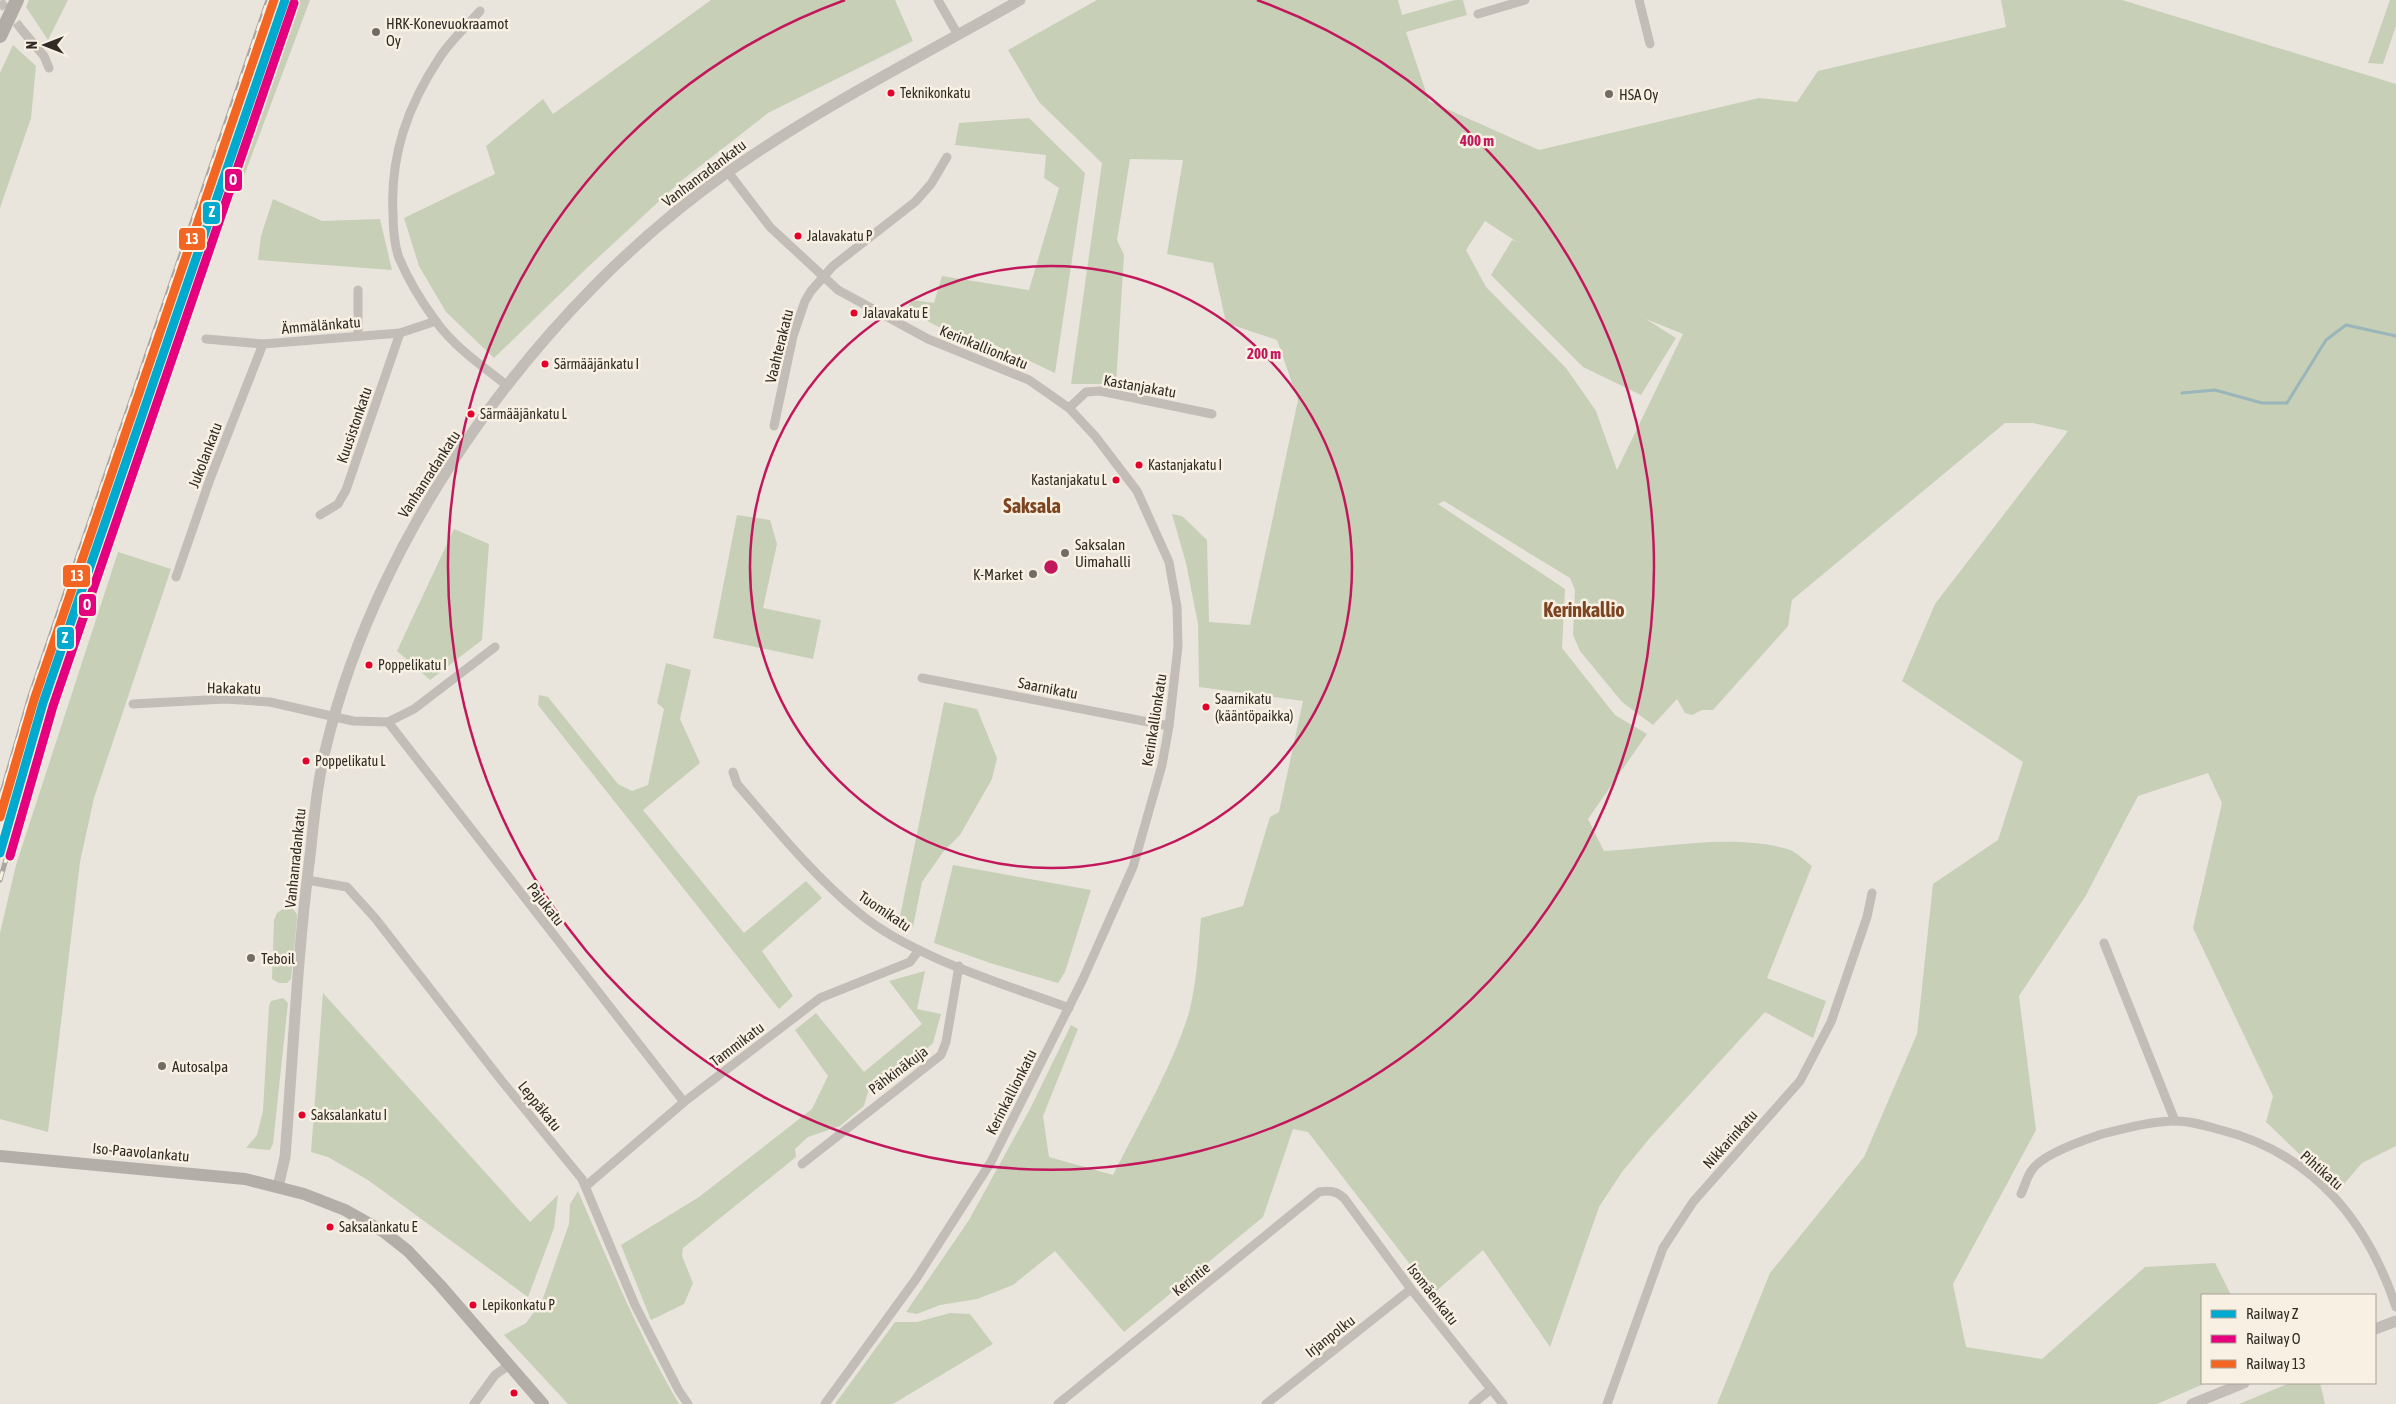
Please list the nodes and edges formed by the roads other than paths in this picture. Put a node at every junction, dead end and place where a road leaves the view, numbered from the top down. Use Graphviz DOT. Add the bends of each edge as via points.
graph roads {
  1 [pos="17,0"];
  2 [pos="938,0"];
  3 [pos="1020,0"];
  4 [pos="1525,0"];
  5 [pos="1639,0"];
  6 [pos="480,11"];
  7 [pos="1478,14"];
  8 [pos="22,30"];
  9 [pos="958,35"];
  10 [pos="0,36"];
  11 [pos="1650,44"];
  12 [pos="49,68"];
  13 [pos="947,157"];
  14 [pos="728,172"];
  15 [pos="822,277"];
  16 [pos="358,290"];
  17 [pos="436,321"];
  18 [pos="400,333"];
  19 [pos="358,336"];
  20 [pos="206,339"];
  21 [pos="263,344"];
  22 [pos="508,386"];
  23 [pos="1070,408"];
  24 [pos="1212,414"];
  25 [pos="774,426"];
  26 [pos="320,516"];
  27 [pos="176,577"];
  28 [pos="495,647"];
  29 [pos="922,678"];
  30 [pos="132,704"];
  31 [pos="334,716"];
  32 [pos="388,722"];
  33 [pos="1169,726"];
  34 [pos="733,772"];
  35 [pos="307,880"];
  36 [pos="1872,893"];
  37 [pos="2104,943"];
  38 [pos="919,950"];
  39 [pos="959,966"];
  40 [pos="1069,1008"];
  41 [pos="684,1102"];
  42 [pos="2175,1121"];
  43 [pos="0,1156"];
  44 [pos="802,1164"];
  45 [pos="586,1186"];
  46 [pos="278,1187"];
  47 [pos="2022,1194"];
  48 [pos="1344,1198"];
  49 [pos="1411,1289"];
  50 [pos="2396,1307"];
  51 [pos="2396,1321"];
  52 [pos="2376,1329"];
  53 [pos="509,1365"];
  54 [pos="2242,1384"];
  55 [pos="1492,1389"];
  56 [pos="474,1404"];
  57 [pos="543,1404"];
  58 [pos="688,1404"];
  59 [pos="825,1404"];
  60 [pos="1058,1404"];
  61 [pos="1266,1404"];
  62 [pos="1473,1404"];
  63 [pos="1503,1404"];
  64 [pos="1607,1404"];
  65 [pos="2192,1404"];
  1 -- 10 [label="main road"];
  2 -- 9 [label="street"];
  3 -- 9 [label="street, Vanhanradankatu"];
  4 -- 7 [label="street"];
  5 -- 11 [label="street"];
  6 -- 17 [label="street" via="441,55 416,98 401,137 391,183 393,227 399,256"];
  8 -- 12 [label="street" via="44,56"];
  9 -- 14 [label="street, Vanhanradankatu" via="809,118"];
  13 -- 15 [label="street, Vaahterakatu" via="931,184 915,202"];
  14 -- 15 [label="street, Kerinkallionkatu" via="770,227"];
  14 -- 22 [label="street, Vanhanradankatu" via="673,215 608,273"];
  15 -- 23 [label="street, Kerinkallionkatu" via="838,290 928,339 1030,380"];
  15 -- 25 [label="street, Vaahterakatu" via="805,301"];
  16 -- 19 [label="street"];
  17 -- 18 [label="street, Ämmälänkatu"];
  17 -- 22 [label="street" via="461,347"];
  18 -- 19 [label="street, Ämmälänkatu"];
  18 -- 26 [label="street, Kuusistonkatu" via="346,490 338,504"];
  19 -- 21 [label="street, Ämmälänkatu"];
  20 -- 21 [label="street, Ämmälänkatu"];
  21 -- 27 [label="street, Jukolankatu"];
  22 -- 31 [label="street, Vanhanradankatu" via="407,536 352,658"];
  23 -- 24 [label="street, Kastanjakatu" via="1086,392 1100,391"];
  23 -- 33 [label="street, Kerinkallionkatu" via="1138,491 1169,562 1178,646"];
  28 -- 32 [label="street" via="414,709"];
  29 -- 33 [label="street, Saarnikatu"];
  30 -- 31 [label="street, Hakakatu" via="234,700 270,702"];
  31 -- 32 [label="street, Hakakatu" via="370,723"];
  31 -- 35 [label="street, Vanhanradankatu" via="317,792"];
  32 -- 41 [label="street, Pajukatu"];
  33 -- 40 [label="street, Kerinkallionkatu" via="1162,766 1133,867"];
  34 -- 38 [label="street, Tuomikatu" via="737,784 811,869 860,914"];
  35 -- 45 [label="street, Leppäkatu" via="347,887 375,918"];
  35 -- 46 [label="street, Vanhanradankatu" via="285,1158"];
  36 -- 64 [label="street, Nikkarinkatu" via="1867,917 1831,1022 1800,1081 1693,1202 1663,1248"];
  37 -- 42 [label="street"];
  38 -- 39 [label="street, Tuomikatu"];
  38 -- 41 [label="street, Tammikatu" via="910,962 820,998"];
  39 -- 40 [label="street, Tuomikatu"];
  39 -- 44 [label="street, Pähkinäkuja" via="946,1042 940,1056"];
  40 -- 59 [label="street, Kerinkallionkatu" via="990,1162 916,1279"];
  41 -- 45 [label="street, Tammikatu"];
  42 -- 47 [label="street, Pihtikatu" via="2136,1125 2092,1137 2048,1157 2032,1168"];
  42 -- 50 [label="street, Pihtikatu" via="2258,1142 2298,1164 2315,1178 2366,1239"];
  43 -- 46 [label="main road, Iso-Paavolankatu" via="235,1178"];
  45 -- 58 [label="street, Leppäkatu" via="635,1305"];
  46 -- 53 [label="main road, Iso-Paavolankatu" via="345,1210 384,1232 408,1251 440,1285"];
  48 -- 49 [label="street, Isomäenkatu"];
  48 -- 60 [label="street, Kerintie" via="1332,1191 1319,1192"];
  49 -- 55 [label="street, Isomäenkatu"];
  49 -- 61 [label="street, Irjanpolku"];
  51 -- 52 [label="street"];
  53 -- 56 [label="street" via="496,1375"];
  53 -- 57 [label="main road, Iso-Paavolankatu"];
  54 -- 65 [label="street"];
  55 -- 62 [label="street"];
  55 -- 63 [label="street, Isomäenkatu"];
}
